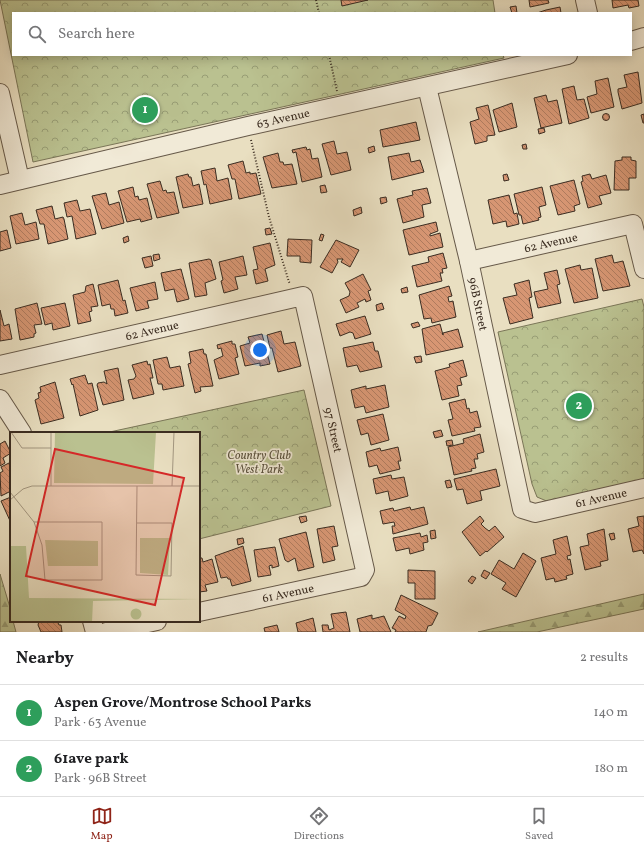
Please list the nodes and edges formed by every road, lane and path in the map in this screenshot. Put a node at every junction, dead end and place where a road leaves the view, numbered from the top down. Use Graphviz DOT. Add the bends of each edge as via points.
graph roads {
  1 [pos="316,0"];
  2 [pos="585,0"];
  3 [pos="319,12"];
  4 [pos="588,12"];
  5 [pos="644,38"];
  6 [pos="632,40"];
  7 [pos="329,56"];
  8 [pos="563,56"];
  9 [pos="427,86"];
  10 [pos="0,93"];
  11 [pos="340,106"];
  12 [pos="248,126"];
  13 [pos="20,180"];
  14 [pos="0,185"];
  15 [pos="469,261"];
  16 [pos="644,268"];
  17 [pos="303,296"];
  18 [pos="0,365"];
  19 [pos="0,399"];
  20 [pos="21,432"];
  21 [pos="644,488"];
  22 [pos="535,513"];
  23 [pos="363,563"];
  24 [pos="200,612"];
  25 [pos="92,622"];
  26 [pos="152,622"];
  27 [pos="95,632"];
  28 [pos="106,632"];
  1 -- 3 [label="path"];
  2 -- 4 [label="street"];
  5 -- 6 [label="street"];
  7 -- 11 [label="path"];
  8 -- 9 [label="street, 63 Avenue"];
  9 -- 11 [label="street, 63 Avenue"];
  9 -- 15 [label="street, 96B Street"];
  10 -- 13 [label="street"];
  11 -- 12 [label="street, 63 Avenue"];
  12 -- 13 [label="street, 63 Avenue"];
  12 -- 17 [label="path" via="269,217 289,282"];
  13 -- 14 [label="street, 63 Avenue"];
  15 -- 16 [label="street, 62 Avenue" via="633,224"];
  15 -- 22 [label="street, 96B Street" via="522,509"];
  17 -- 18 [label="street, 62 Avenue"];
  17 -- 23 [label="street, 97 Street"];
  19 -- 20 [label="street"];
  21 -- 22 [label="street, 61 Avenue"];
  23 -- 24 [label="street, 61 Avenue" via="365,570 361,577"];
  25 -- 27 [label="street"];
  26 -- 28 [label="street"];
}
